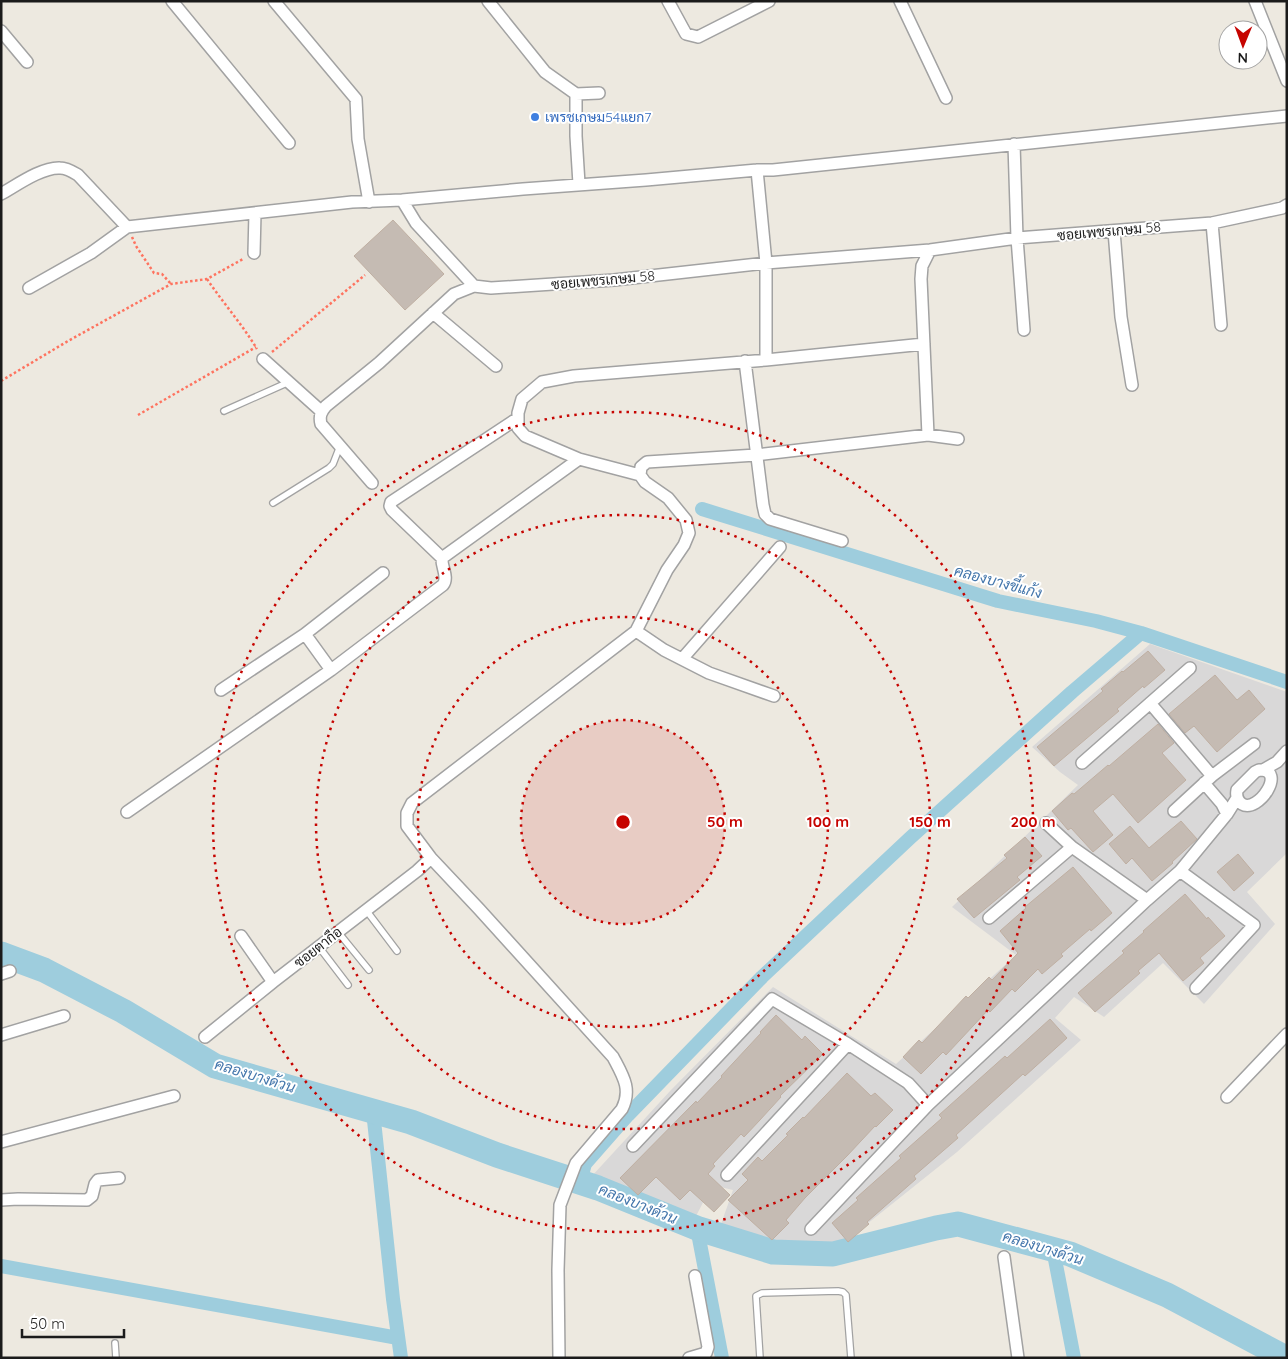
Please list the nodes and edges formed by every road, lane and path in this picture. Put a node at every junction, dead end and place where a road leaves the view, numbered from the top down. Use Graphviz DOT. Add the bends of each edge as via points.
graph roads {
  1 [pos="172,1"];
  2 [pos="274,1"];
  3 [pos="488,1"];
  4 [pos="668,1"];
  5 [pos="769,1"];
  6 [pos="900,1"];
  7 [pos="1255,1"];
  8 [pos="1,31"];
  9 [pos="27,62"];
  10 [pos="1287,81"];
  11 [pos="599,93"];
  12 [pos="576,94"];
  13 [pos="946,98"];
  14 [pos="1287,116"];
  15 [pos="289,143"];
  16 [pos="1014,144"];
  17 [pos="757,170"];
  18 [pos="579,184"];
  19 [pos="1,194"];
  20 [pos="402,200"];
  21 [pos="369,202"];
  22 [pos="1287,205"];
  23 [pos="255,213"];
  24 [pos="1212,223"];
  25 [pos="127,227"];
  26 [pos="1114,231"];
  27 [pos="1017,238"];
  28 [pos="930,250"];
  29 [pos="254,253"];
  30 [pos="766,263"];
  31 [pos="365,275"];
  32 [pos="207,279"];
  33 [pos="171,284"];
  34 [pos="474,286"];
  35 [pos="29,288"];
  36 [pos="432,313"];
  37 [pos="1221,325"];
  38 [pos="1024,330"];
  39 [pos="924,344"];
  40 [pos="256,348"];
  41 [pos="263,359"];
  42 [pos="766,360"];
  43 [pos="745,361"];
  44 [pos="496,366"];
  45 [pos="1,381"];
  46 [pos="290,382"];
  47 [pos="1132,385"];
  48 [pos="224,411"];
  49 [pos="322,412"];
  50 [pos="138,415"];
  51 [pos="518,418"];
  52 [pos="928,435"];
  53 [pos="958,439"];
  54 [pos="340,446"];
  55 [pos="756,456"];
  56 [pos="579,460"];
  57 [pos="640,475"];
  58 [pos="372,483"];
  59 [pos="273,503"];
  60 [pos="842,541"];
  61 [pos="780,547"];
  62 [pos="442,558"];
  63 [pos="383,573"];
  64 [pos="636,631"];
  65 [pos="305,634"];
  66 [pos="682,658"];
  67 [pos="1190,668"];
  68 [pos="331,670"];
  69 [pos="221,690"];
  70 [pos="774,696"];
  71 [pos="1150,704"];
  72 [pos="1254,744"];
  73 [pos="1287,751"];
  74 [pos="1277,762"];
  75 [pos="1082,764"];
  76 [pos="1263,770"];
  77 [pos="1208,780"];
  78 [pos="1273,780"];
  79 [pos="1241,802"];
  80 [pos="1174,811"];
  81 [pos="126,812"];
  82 [pos="1228,812"];
  83 [pos="1046,823"];
  84 [pos="1072,846"];
  85 [pos="431,858"];
  86 [pos="1180,871"];
  87 [pos="1147,900"];
  88 [pos="366,910"];
  89 [pos="989,918"];
  90 [pos="338,932"];
  91 [pos="241,936"];
  92 [pos="319,947"];
  93 [pos="397,951"];
  94 [pos="369,970"];
  95 [pos="273,982"];
  96 [pos="348,985"];
  97 [pos="1196,988"];
  98 [pos="64,1016"];
  99 [pos="1287,1034"];
  100 [pos="1,1035"];
  101 [pos="205,1037"];
  102 [pos="848,1044"];
  103 [pos="174,1096"];
  104 [pos="1227,1097"];
  105 [pos="928,1105"];
  106 [pos="1,1142"];
  107 [pos="633,1146"];
  108 [pos="727,1175"];
  109 [pos="119,1178"];
  110 [pos="1,1200"];
  111 [pos="811,1229"];
  112 [pos="1004,1257"];
  113 [pos="695,1276"];
  114 [pos="115,1343"];
  115 [pos="116,1358"];
  116 [pos="560,1358"];
  117 [pos="689,1358"];
  118 [pos="760,1358"];
  119 [pos="851,1358"];
  120 [pos="1018,1358"];
  1 -- 15 [label="street"];
  2 -- 21 [label="street" via="356,99 358,139"];
  3 -- 12 [label="street" via="545,72"];
  4 -- 5 [label="street" via="686,34 698,37"];
  6 -- 13 [label="street"];
  7 -- 10 [label="street"];
  8 -- 9 [label="street"];
  11 -- 12 [label="street"];
  12 -- 18 [label="street"];
  14 -- 16 [label="street"];
  16 -- 17 [label="street"];
  16 -- 27 [label="street"];
  17 -- 18 [label="street"];
  17 -- 30 [label="street"];
  18 -- 20 [label="street"];
  19 -- 25 [label="street" via="44,171 70,170"];
  20 -- 21 [label="street"];
  20 -- 34 [label="street" via="416,224"];
  21 -- 23 [label="street"];
  22 -- 24 [label="street, ซอยเพชรเกษม 58"];
  23 -- 25 [label="street"];
  23 -- 29 [label="street"];
  24 -- 26 [label="street, ซอยเพชรเกษม 58"];
  24 -- 37 [label="street"];
  25 -- 33 [label="path" via="154,273 162,274"];
  25 -- 35 [label="street" via="91,253"];
  26 -- 27 [label="street, ซอยเพชรเกษม 58"];
  26 -- 47 [label="street" via="1121,317"];
  27 -- 28 [label="street, ซอยเพชรเกษม 58"];
  27 -- 38 [label="street"];
  28 -- 30 [label="street, ซอยเพชรเกษม 58"];
  28 -- 39 [label="street" via="922,266 921,279"];
  29 -- 32 [label="path"];
  30 -- 34 [label="street, ซอยเพชรเกษม 58" via="614,280 491,288"];
  30 -- 42 [label="street"];
  31 -- 41 [label="path"];
  32 -- 33 [label="path"];
  32 -- 40 [label="path"];
  33 -- 45 [label="path"];
  34 -- 36 [label="street, ซอยเพชรเกษม 58" via="454,294"];
  36 -- 44 [label="street"];
  36 -- 49 [label="street, ซอยเพชรเกษม 58"];
  39 -- 42 [label="street"];
  39 -- 52 [label="street"];
  40 -- 41 [label="path"];
  40 -- 50 [label="path"];
  41 -- 46 [label="street"];
  42 -- 43 [label="street"];
  43 -- 51 [label="street" via="574,376 542,382 522,399"];
  43 -- 55 [label="street"];
  46 -- 48 [label="lane"];
  46 -- 49 [label="street"];
  49 -- 54 [label="street" via="321,424"];
  51 -- 56 [label="street" via="518,428 525,436"];
  51 -- 62 [label="street" via="391,502 392,510"];
  52 -- 53 [label="street"];
  52 -- 55 [label="street"];
  54 -- 58 [label="street"];
  54 -- 59 [label="lane" via="329,468"];
  55 -- 57 [label="street" via="647,462 641,467"];
  55 -- 60 [label="street" via="765,514"];
  56 -- 57 [label="street"];
  56 -- 62 [label="street"];
  57 -- 64 [label="street" via="668,498 686,520 689,533"];
  61 -- 66 [label="street"];
  62 -- 68 [label="street" via="446,582"];
  63 -- 65 [label="street"];
  64 -- 66 [label="street"];
  64 -- 85 [label="street" via="412,803 407,813 407,826"];
  65 -- 68 [label="street"];
  65 -- 69 [label="street"];
  66 -- 70 [label="street" via="709,673"];
  67 -- 71 [label="street"];
  68 -- 81 [label="street"];
  71 -- 75 [label="street"];
  71 -- 77 [label="street"];
  72 -- 77 [label="street"];
  73 -- 74 [label="street"];
  74 -- 76 [label="street"];
  74 -- 78 [label="street"];
  76 -- 78 [label="street" via="1270,773"];
  76 -- 79 [label="street" via="1255,772 1239,787"];
  77 -- 80 [label="street"];
  77 -- 82 [label="street"];
  78 -- 79 [label="street" via="1272,787 1257,803 1250,806"];
  79 -- 82 [label="street"];
  82 -- 86 [label="street"];
  83 -- 84 [label="street"];
  84 -- 87 [label="street"];
  84 -- 89 [label="street"];
  85 -- 88 [label="street, ซอยตากือ"];
  85 -- 116 [label="street" via="613,1057 623,1076 626,1100 622,1109 576,1163 560,1204"];
  86 -- 87 [label="street"];
  86 -- 97 [label="street" via="1254,924"];
  87 -- 105 [label="street"];
  88 -- 90 [label="street, ซอยตากือ"];
  88 -- 93 [label="lane"];
  90 -- 92 [label="street, ซอยตากือ"];
  90 -- 94 [label="lane"];
  91 -- 95 [label="street"];
  92 -- 95 [label="street, ซอยตากือ"];
  92 -- 96 [label="lane"];
  95 -- 101 [label="street, ซอยตากือ"];
  98 -- 100 [label="street"];
  99 -- 104 [label="street"];
  102 -- 105 [label="street" via="908,1083"];
  102 -- 107 [label="street" via="772,999"];
  102 -- 108 [label="street"];
  103 -- 106 [label="street"];
  105 -- 111 [label="street"];
  109 -- 110 [label="street" via="98,1180 92,1196 86,1200"];
  112 -- 120 [label="street"];
  113 -- 117 [label="street" via="708,1351"];
  114 -- 115 [label="lane"];
  118 -- 119 [label="lane" via="756,1296 762,1293 838,1291 846,1296"];
}
